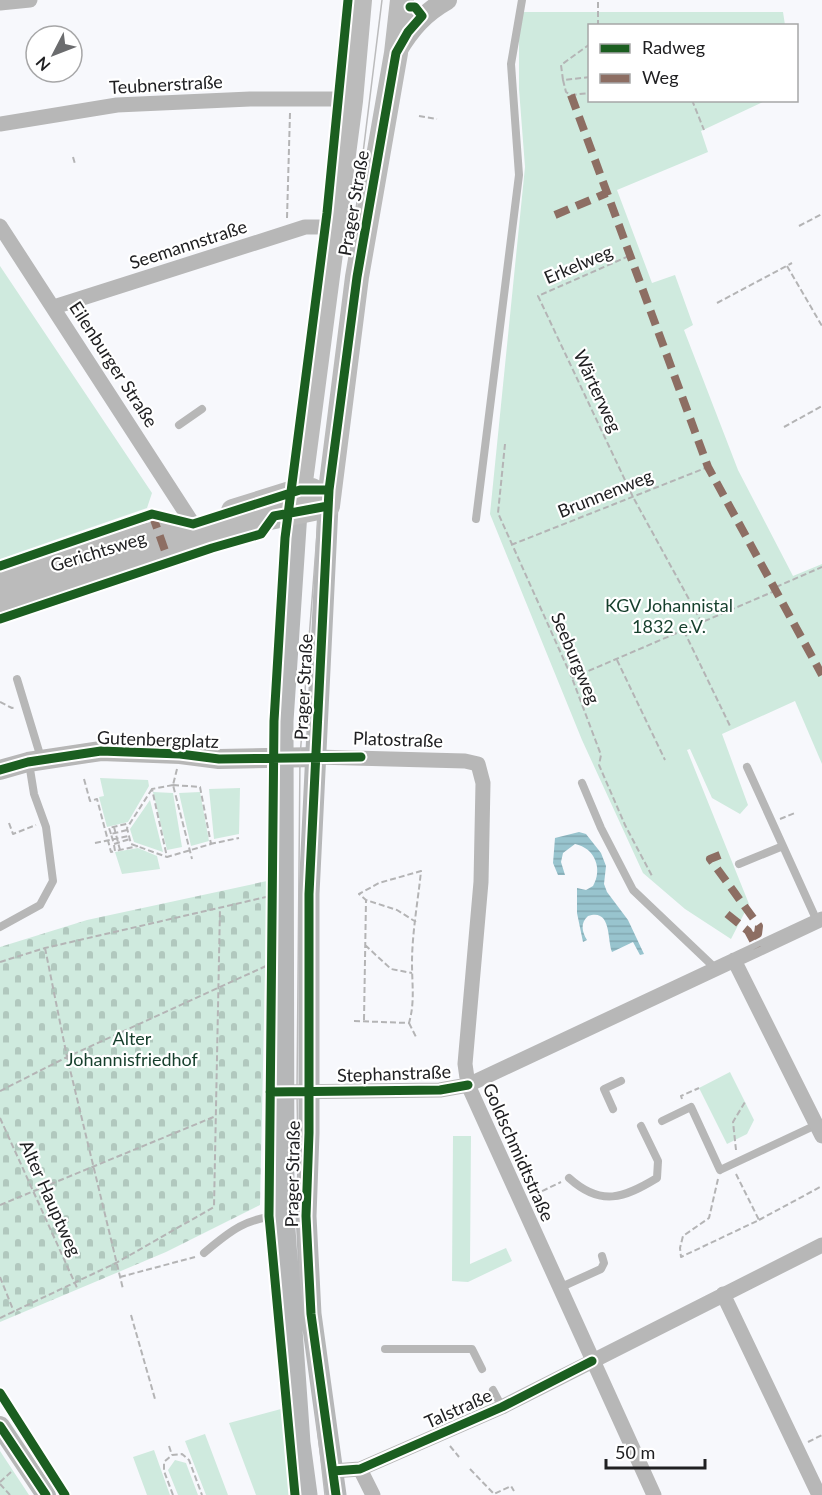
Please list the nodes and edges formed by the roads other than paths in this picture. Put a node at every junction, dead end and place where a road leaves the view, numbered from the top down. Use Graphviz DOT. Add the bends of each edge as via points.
graph roads {
  1 [pos="30,0"];
  2 [pos="402,0"];
  3 [pos="447,0"];
  4 [pos="522,0"];
  5 [pos="360,1"];
  6 [pos="0,3"];
  7 [pos="396,53"];
  8 [pos="335,99"];
  9 [pos="0,124"];
  10 [pos="0,226"];
  11 [pos="335,227"];
  12 [pos="54,307"];
  13 [pos="202,409"];
  14 [pos="178,425"];
  15 [pos="329,498"];
  16 [pos="298,501"];
  17 [pos="476,519"];
  18 [pos="195,531"];
  19 [pos="0,582"];
  20 [pos="0,600"];
  21 [pos="17,679"];
  22 [pos="316,757"];
  23 [pos="283,758"];
  24 [pos="35,761"];
  25 [pos="478,764"];
  26 [pos="747,767"];
  27 [pos="0,770"];
  28 [pos="582,783"];
  29 [pos="783,846"];
  30 [pos="740,864"];
  31 [pos="820,920"];
  32 [pos="0,927"];
  33 [pos="734,960"];
  34 [pos="714,968"];
  35 [pos="621,1081"];
  36 [pos="468,1085"];
  37 [pos="285,1092"];
  38 [pos="308,1092"];
  39 [pos="614,1109"];
  40 [pos="662,1121"];
  41 [pos="641,1126"];
  42 [pos="819,1131"];
  43 [pos="569,1178"];
  44 [pos="284,1215"];
  45 [pos="822,1245"];
  46 [pos="204,1253"];
  47 [pos="602,1256"];
  48 [pos="559,1288"];
  49 [pos="723,1294"];
  50 [pos="385,1349"];
  51 [pos="592,1361"];
  52 [pos="482,1369"];
  53 [pos="493,1390"];
  54 [pos="502,1407"];
  55 [pos="0,1426"];
  56 [pos="360,1469"];
  57 [pos="333,1471"];
  58 [pos="306,1486"];
  59 [pos="46,1495"];
  60 [pos="336,1495"];
  61 [pos="374,1495"];
  62 [pos="654,1495"];
  63 [pos="819,1495"];
  1 -- 6 [label="street"];
  2 -- 7 [label="main road, Prager Straße"];
  3 -- 7 [label="street" via="422,16"];
  4 -- 17 [label="lane" via="511,64 519,175"];
  5 -- 11 [label="main road, Prager Straße"];
  7 -- 15 [label="main road, Prager Straße" via="357,277"];
  8 -- 9 [label="street, Teubnerstraße" via="117,105"];
  10 -- 12 [label="street, Eilenburger Straße"];
  11 -- 12 [label="street, Seemannstraße" via="304,227"];
  11 -- 16 [label="main road, Prager Straße"];
  12 -- 18 [label="street, Eilenburger Straße" via="148,446"];
  13 -- 14 [label="lane"];
  15 -- 16 [label="main road, Gerichtsweg"];
  15 -- 22 [label="main road, Prager Straße"];
  16 -- 18 [label="main road, Gerichtsweg"];
  16 -- 23 [label="main road, Prager Straße"];
  18 -- 19 [label="main road, Gerichtsweg" via="115,543"];
  18 -- 20 [label="main road, Gerichtsweg"];
  21 -- 24 [label="lane"];
  22 -- 23 [label="street, Gutenbergplatz"];
  22 -- 25 [label="street, Platostraße"];
  22 -- 38 [label="main road, Prager Straße" via="309,894"];
  23 -- 24 [label="street, Gutenbergplatz" via="219,759 101,751"];
  23 -- 37 [label="main road, Prager Straße"];
  24 -- 27 [label="street, Gutenbergplatz"];
  24 -- 32 [label="lane" via="34,794 44,822 53,881 40,905"];
  25 -- 36 [label="street, Goldschmidtstraße" via="483,783 480,882 465,1064"];
  26 -- 29 [label="lane"];
  28 -- 34 [label="lane" via="633,890"];
  29 -- 30 [label="lane"];
  29 -- 31 [label="lane"];
  31 -- 33 [label="street, Stephanstraße"];
  33 -- 34 [label="street, Stephanstraße"];
  33 -- 42 [label="street"];
  34 -- 36 [label="street, Stephanstraße"];
  35 -- 39 [label="lane" via="604,1089"];
  36 -- 38 [label="street, Stephanstraße" via="440,1090"];
  36 -- 48 [label="street, Goldschmidtstraße"];
  37 -- 38 [label="street, Stephanstraße"];
  37 -- 44 [label="main road, Prager Straße"];
  38 -- 57 [label="main road, Prager Straße" via="306,1216 311,1314"];
  40 -- 42 [label="lane" via="691,1107 720,1170"];
  41 -- 43 [label="lane" via="658,1161 657,1178 621,1196 606,1198 584,1191"];
  44 -- 46 [label="lane" via="262,1217 234,1227"];
  44 -- 58 [label="main road, Prager Straße"];
  45 -- 49 [label="street, Talstraße"];
  47 -- 48 [label="lane" via="601,1269"];
  48 -- 51 [label="street, Goldschmidtstraße"];
  49 -- 51 [label="street, Talstraße"];
  49 -- 63 [label="street"];
  50 -- 52 [label="lane" via="472,1349"];
  51 -- 54 [label="street, Talstraße"];
  51 -- 62 [label="street, Goldschmidtstraße"];
  53 -- 54 [label="lane"];
  54 -- 56 [label="street, Talstraße"];
  55 -- 59 [label="street"];
  56 -- 57 [label="street, Talstraße"];
  56 -- 61 [label="street"];
  57 -- 60 [label="main road, Prager Straße"];
}
